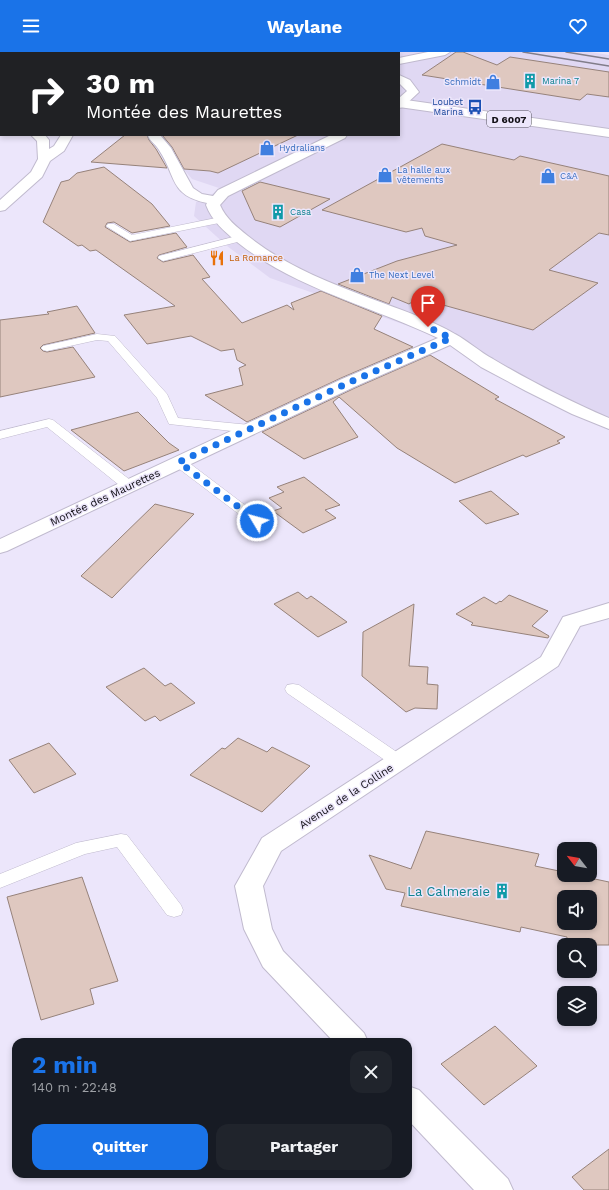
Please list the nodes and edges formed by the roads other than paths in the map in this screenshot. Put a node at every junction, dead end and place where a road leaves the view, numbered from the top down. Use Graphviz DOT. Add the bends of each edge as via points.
graph roads {
  1 [pos="445,52"];
  2 [pos="400,61"];
  3 [pos="400,79"];
  4 [pos="400,102"];
  5 [pos="400,103"];
  6 [pos="609,133"];
  7 [pos="38,136"];
  8 [pos="66,136"];
  9 [pos="154,136"];
  10 [pos="339,136"];
  11 [pos="46,159"];
  12 [pos="216,201"];
  13 [pos="0,207"];
  14 [pos="221,220"];
  15 [pos="111,226"];
  16 [pos="241,238"];
  17 [pos="163,258"];
  18 [pos="451,338"];
  19 [pos="47,348"];
  20 [pos="609,424"];
  21 [pos="250,429"];
  22 [pos="0,434"];
  23 [pos="179,462"];
  24 [pos="128,486"];
  25 [pos="257,521"];
  26 [pos="0,547"];
  27 [pos="609,610"];
  28 [pos="293,689"];
  29 [pos="398,761"];
  30 [pos="0,881"];
  31 [pos="174,910"];
  32 [pos="349,1038"];
  33 [pos="412,1102"];
  34 [pos="496,1190"];
  1 -- 2 [label="street"];
  3 -- 4 [label="street" via="413,92"];
  5 -- 6 [label="street, D 6007"];
  7 -- 11 [label="street" via="43,140"];
  8 -- 11 [label="street" via="59,148"];
  9 -- 12 [label="street" via="166,148 188,191 197,197"];
  10 -- 12 [label="street" via="235,186"];
  11 -- 13 [label="street" via="37,174"];
  12 -- 14 [label="street" via="213,205 217,217"];
  14 -- 15 [label="lane" via="130,238"];
  14 -- 16 [label="street"];
  16 -- 17 [label="lane"];
  16 -- 18 [label="street" via="285,268 325,287 416,321"];
  18 -- 20 [label="street" via="486,362 587,416"];
  18 -- 21 [label="street, Montée des Maurettes"];
  19 -- 21 [label="lane" via="97,337 111,338 163,396 173,421"];
  21 -- 23 [label="street, Montée des Maurettes"];
  22 -- 24 [label="lane" via="50,423"];
  23 -- 24 [label="street, Montée des Maurettes"];
  23 -- 25 [label="lane"];
  24 -- 26 [label="street, Montée des Maurettes"];
  27 -- 29 [label="street, Avenue de la Colline" via="597,616 571,622 550,661"];
  28 -- 29 [label="lane"];
  29 -- 32 [label="street, Avenue de la Colline" via="271,846 250,886 258,929 273,959"];
  30 -- 31 [label="lane" via="82,848 121,840"];
  33 -- 34 [label="street"];
}
